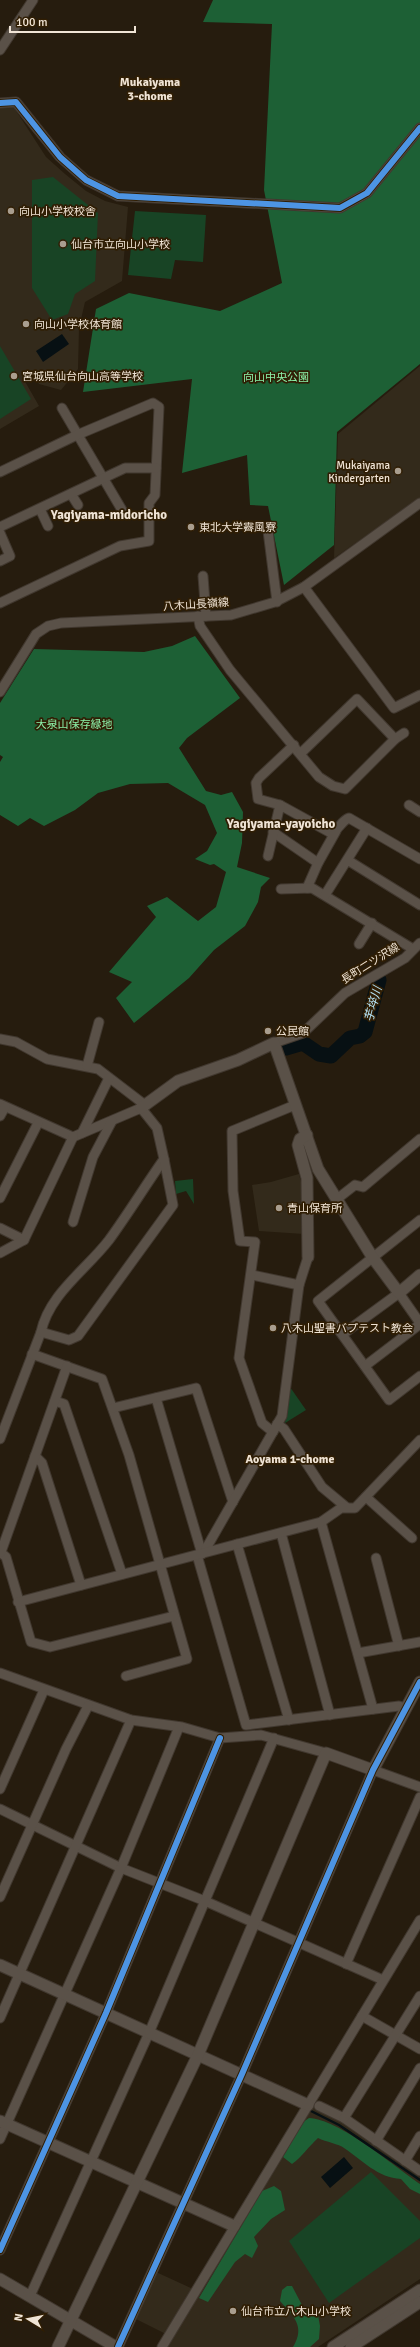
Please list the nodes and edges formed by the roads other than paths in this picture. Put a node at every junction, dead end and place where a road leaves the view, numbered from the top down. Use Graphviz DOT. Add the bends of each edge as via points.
graph roads {
  1 [pos="33,0"];
  2 [pos="0,50"];
  3 [pos="0,103"];
  4 [pos="420,128"];
  5 [pos="62,408"];
  6 [pos="77,435"];
  7 [pos="156,468"];
  8 [pos="0,472"];
  9 [pos="103,478"];
  10 [pos="71,494"];
  11 [pos="420,503"];
  12 [pos="78,506"];
  13 [pos="40,509"];
  14 [pos="122,510"];
  15 [pos="48,526"];
  16 [pos="0,528"];
  17 [pos="268,531"];
  18 [pos="0,533"];
  19 [pos="0,561"];
  20 [pos="203,576"];
  21 [pos="304,587"];
  22 [pos="277,602"];
  23 [pos="0,603"];
  24 [pos="202,616"];
  25 [pos="0,692"];
  26 [pos="420,695"];
  27 [pos="404,733"];
  28 [pos="395,739"];
  29 [pos="294,745"];
  30 [pos="300,753"];
  31 [pos="280,805"];
  32 [pos="409,805"];
  33 [pos="420,812"];
  34 [pos="367,828"];
  35 [pos="336,831"];
  36 [pos="273,832"];
  37 [pos="268,856"];
  38 [pos="420,859"];
  39 [pos="348,860"];
  40 [pos="318,863"];
  41 [pos="308,888"];
  42 [pos="281,889"];
  43 [pos="325,895"];
  44 [pos="420,905"];
  45 [pos="372,923"];
  46 [pos="358,944"];
  47 [pos="417,946"];
  48 [pos="99,1022"];
  49 [pos="0,1039"];
  50 [pos="274,1043"];
  51 [pos="87,1066"];
  52 [pos="109,1078"];
  53 [pos="295,1105"];
  54 [pos="2,1106"];
  55 [pos="143,1107"];
  56 [pos="0,1116"];
  57 [pos="112,1121"];
  58 [pos="38,1122"];
  59 [pos="82,1133"];
  60 [pos="307,1135"];
  61 [pos="72,1137"];
  62 [pos="420,1139"];
  63 [pos="164,1159"];
  64 [pos="0,1198"];
  65 [pos="337,1199"];
  66 [pos="420,1220"];
  67 [pos="73,1222"];
  68 [pos="0,1228"];
  69 [pos="24,1240"];
  70 [pos="0,1253"];
  71 [pos="308,1257"];
  72 [pos="373,1258"];
  73 [pos="420,1275"];
  74 [pos="252,1276"];
  75 [pos="298,1285"];
  76 [pos="399,1293"];
  77 [pos="420,1324"];
  78 [pos="40,1332"];
  79 [pos="342,1334"];
  80 [pos="32,1354"];
  81 [pos="67,1366"];
  82 [pos="365,1366"];
  83 [pos="420,1376"];
  84 [pos="156,1398"];
  85 [pos="55,1400"];
  86 [pos="113,1408"];
  87 [pos="4,1416"];
  88 [pos="275,1428"];
  89 [pos="0,1439"];
  90 [pos="420,1440"];
  91 [pos="35,1456"];
  92 [pos="366,1497"];
  93 [pos="233,1502"];
  94 [pos="346,1507"];
  95 [pos="321,1522"];
  96 [pos="281,1533"];
  97 [pos="412,1538"];
  98 [pos="237,1544"];
  99 [pos="0,1552"];
  100 [pos="201,1554"];
  101 [pos="376,1558"];
  102 [pos="160,1565"];
  103 [pos="122,1574"];
  104 [pos="81,1585"];
  105 [pos="18,1602"];
  106 [pos="174,1616"];
  107 [pos="420,1642"];
  108 [pos="399,1646"];
  109 [pos="358,1653"];
  110 [pos="0,1674"];
  111 [pos="126,1676"];
  112 [pos="420,1682"];
  113 [pos="44,1690"];
  114 [pos="88,1706"];
  115 [pos="406,1708"];
  116 [pos="373,1709"];
  117 [pos="330,1715"];
  118 [pos="131,1720"];
  119 [pos="289,1720"];
  120 [pos="180,1727"];
  121 [pos="220,1738"];
  122 [pos="274,1738"];
  123 [pos="326,1753"];
  124 [pos="373,1770"];
  125 [pos="420,1787"];
  126 [pos="0,1789"];
  127 [pos="420,1798"];
  128 [pos="0,1809"];
  129 [pos="33,1824"];
  130 [pos="76,1847"];
  131 [pos="121,1868"];
  132 [pos="160,1884"];
  133 [pos="0,1897"];
  134 [pos="205,1901"];
  135 [pos="420,1920"];
  136 [pos="254,1923"];
  137 [pos="298,1943"];
  138 [pos="346,1964"];
  139 [pos="0,1965"];
  140 [pos="20,1974"];
  141 [pos="383,1980"];
  142 [pos="65,1994"];
  143 [pos="420,1996"];
  144 [pos="106,2013"];
  145 [pos="362,2016"];
  146 [pos="0,2018"];
  147 [pos="149,2033"];
  148 [pos="396,2036"];
  149 [pos="420,2049"];
  150 [pos="198,2055"];
  151 [pos="420,2068"];
  152 [pos="242,2074"];
  153 [pos="313,2105"];
  154 [pos="344,2118"];
  155 [pos="3,2123"];
  156 [pos="420,2136"];
  157 [pos="0,2138"];
  158 [pos="376,2141"];
  159 [pos="48,2142"];
  160 [pos="405,2161"];
  161 [pos="91,2162"];
  162 [pos="420,2171"];
  163 [pos="137,2183"];
  164 [pos="183,2204"];
  165 [pos="234,2226"];
  166 [pos="0,2250"];
  167 [pos="0,2279"];
  168 [pos="420,2290"];
  169 [pos="30,2296"];
  170 [pos="420,2302"];
  171 [pos="70,2321"];
  172 [pos="58,2347"];
  173 [pos="117,2347"];
  174 [pos="162,2347"];
  175 [pos="333,2347"];
  176 [pos="351,2347"];
  1 -- 2 [label="street"];
  3 -- 4 [label="street" via="16,102 60,157 86,180 118,196 340,208 367,193"];
  5 -- 6 [label="street"];
  6 -- 7 [label="street" via="153,402 159,407"];
  6 -- 8 [label="street"];
  6 -- 9 [label="street"];
  7 -- 9 [label="street" via="125,468"];
  7 -- 23 [label="street" via="155,495 149,503 149,540 120,546"];
  9 -- 10 [label="street"];
  9 -- 14 [label="street"];
  10 -- 12 [label="street"];
  10 -- 13 [label="street"];
  11 -- 21 [label="street, 八木山長嶺線"];
  13 -- 15 [label="street"];
  13 -- 16 [label="street"];
  17 -- 22 [label="street"];
  18 -- 19 [label="street" via="10,556"];
  20 -- 24 [label="street"];
  21 -- 22 [label="street, 八木山長嶺線"];
  21 -- 26 [label="street" via="394,708"];
  22 -- 24 [label="street, 八木山長嶺線" via="231,615"];
  24 -- 25 [label="street, 八木山長嶺線" via="61,623 48,626 32,640"];
  24 -- 29 [label="street" via="200,626 230,670"];
  27 -- 28 [label="street"];
  28 -- 30 [label="street" via="345,789 333,786 319,777"];
  28 -- 30 [label="street" via="357,699"];
  29 -- 30 [label="street"];
  29 -- 31 [label="street" via="256,783 258,799"];
  31 -- 35 [label="street" via="331,833"];
  31 -- 36 [label="street"];
  32 -- 33 [label="street"];
  34 -- 35 [label="street" via="349,818 344,820"];
  34 -- 38 [label="street"];
  34 -- 39 [label="street"];
  35 -- 40 [label="street"];
  36 -- 37 [label="street"];
  36 -- 40 [label="street"];
  39 -- 43 [label="street"];
  39 -- 44 [label="street"];
  40 -- 41 [label="street"];
  41 -- 42 [label="street"];
  41 -- 43 [label="street"];
  43 -- 45 [label="street"];
  45 -- 46 [label="street"];
  45 -- 47 [label="street"];
  47 -- 50 [label="street, 長町二ツ沢線" via="405,958 345,992 304,1033"];
  48 -- 51 [label="street"];
  49 -- 51 [label="street" via="16,1042 47,1059"];
  50 -- 53 [label="street"];
  50 -- 55 [label="street" via="238,1060 178,1081"];
  51 -- 52 [label="street" via="98,1069"];
  52 -- 55 [label="street"];
  52 -- 59 [label="street"];
  53 -- 60 [label="street"];
  53 -- 74 [label="street" via="232,1131 233,1191 240,1241 256,1242"];
  54 -- 56 [label="street"];
  54 -- 58 [label="street"];
  55 -- 57 [label="street"];
  55 -- 63 [label="street" via="157,1128"];
  57 -- 59 [label="street"];
  57 -- 67 [label="street" via="93,1156"];
  58 -- 61 [label="street"];
  58 -- 64 [label="street"];
  59 -- 61 [label="street"];
  60 -- 65 [label="street" via="318,1169"];
  60 -- 71 [label="street" via="300,1139 298,1145 306,1178"];
  61 -- 69 [label="street"];
  62 -- 65 [label="street" via="363,1187 355,1185"];
  63 -- 78 [label="street" via="108,1241 75,1276 44,1318"];
  63 -- 78 [label="street" via="173,1205 78,1336 69,1340"];
  65 -- 72 [label="street"];
  66 -- 72 [label="street"];
  68 -- 69 [label="street"];
  69 -- 70 [label="street"];
  71 -- 75 [label="street"];
  72 -- 76 [label="street"];
  72 -- 79 [label="street" via="318,1300"];
  73 -- 76 [label="street"];
  74 -- 75 [label="street"];
  74 -- 88 [label="street" via="238,1358 262,1423"];
  75 -- 88 [label="street" via="282,1416"];
  76 -- 77 [label="street"];
  76 -- 79 [label="street"];
  77 -- 82 [label="street"];
  78 -- 80 [label="street"];
  79 -- 82 [label="street"];
  80 -- 81 [label="street"];
  80 -- 87 [label="street"];
  81 -- 85 [label="street"];
  81 -- 86 [label="street" via="102,1379"];
  82 -- 83 [label="street" via="388,1400"];
  84 -- 86 [label="street"];
  84 -- 93 [label="street" via="196,1388"];
  84 -- 100 [label="street"];
  85 -- 91 [label="street"];
  85 -- 103 [label="street" via="64,1404"];
  86 -- 102 [label="street"];
  87 -- 89 [label="street"];
  88 -- 93 [label="street"];
  88 -- 94 [label="street" via="284,1429 322,1487"];
  90 -- 92 [label="street"];
  91 -- 99 [label="street"];
  91 -- 104 [label="street" via="42,1464"];
  92 -- 94 [label="street" via="355,1508"];
  92 -- 97 [label="street"];
  93 -- 100 [label="street"];
  94 -- 95 [label="street"];
  95 -- 96 [label="street"];
  95 -- 109 [label="street"];
  96 -- 98 [label="street"];
  96 -- 117 [label="street"];
  98 -- 100 [label="street"];
  98 -- 119 [label="street"];
  99 -- 105 [label="street" via="6,1557"];
  100 -- 102 [label="street"];
  100 -- 119 [label="street" via="246,1725"];
  101 -- 108 [label="street"];
  102 -- 103 [label="street"];
  102 -- 106 [label="street"];
  103 -- 104 [label="street"];
  104 -- 105 [label="street"];
  105 -- 106 [label="street" via="31,1642 50,1647"];
  106 -- 111 [label="street" via="187,1659"];
  107 -- 108 [label="street"];
  108 -- 109 [label="street"];
  109 -- 116 [label="street"];
  110 -- 113 [label="street"];
  112 -- 115 [label="street"];
  113 -- 114 [label="street"];
  113 -- 126 [label="street"];
  114 -- 118 [label="street"];
  114 -- 129 [label="street"];
  115 -- 116 [label="street" via="400,1706"];
  115 -- 124 [label="street"];
  116 -- 117 [label="street"];
  117 -- 119 [label="street"];
  118 -- 120 [label="street"];
  118 -- 130 [label="street"];
  120 -- 121 [label="street"];
  120 -- 131 [label="street"];
  121 -- 122 [label="street" via="261,1735"];
  121 -- 132 [label="street"];
  122 -- 123 [label="street"];
  122 -- 134 [label="street"];
  123 -- 124 [label="street"];
  123 -- 136 [label="street"];
  124 -- 125 [label="street"];
  124 -- 137 [label="street"];
  127 -- 138 [label="street"];
  128 -- 129 [label="street"];
  129 -- 130 [label="street"];
  129 -- 133 [label="street"];
  130 -- 131 [label="street"];
  130 -- 140 [label="street"];
  131 -- 132 [label="street"];
  131 -- 142 [label="street"];
  132 -- 134 [label="street"];
  132 -- 144 [label="street"];
  134 -- 136 [label="street"];
  134 -- 147 [label="street"];
  135 -- 141 [label="street"];
  136 -- 137 [label="street"];
  136 -- 150 [label="street"];
  137 -- 138 [label="street"];
  137 -- 152 [label="street"];
  138 -- 141 [label="street"];
  139 -- 140 [label="street"];
  140 -- 142 [label="street"];
  140 -- 146 [label="street"];
  141 -- 145 [label="street"];
  142 -- 144 [label="street"];
  142 -- 155 [label="street"];
  143 -- 148 [label="street"];
  144 -- 147 [label="street"];
  144 -- 159 [label="street"];
  145 -- 148 [label="street"];
  145 -- 153 [label="street"];
  147 -- 150 [label="street"];
  147 -- 161 [label="street"];
  148 -- 149 [label="street"];
  148 -- 154 [label="street"];
  150 -- 152 [label="street"];
  150 -- 163 [label="street"];
  151 -- 158 [label="street"];
  152 -- 153 [label="street"];
  152 -- 164 [label="street"];
  153 -- 154 [label="street"];
  153 -- 165 [label="street"];
  154 -- 158 [label="street"];
  155 -- 157 [label="street"];
  155 -- 159 [label="street"];
  156 -- 160 [label="street"];
  158 -- 160 [label="street"];
  159 -- 161 [label="street"];
  159 -- 166 [label="street"];
  160 -- 162 [label="street"];
  161 -- 163 [label="street"];
  161 -- 169 [label="street"];
  163 -- 164 [label="street"];
  163 -- 171 [label="street"];
  164 -- 165 [label="street"];
  164 -- 173 [label="street"];
  165 -- 174 [label="street"];
  167 -- 169 [label="street"];
  168 -- 175 [label="street"];
  169 -- 171 [label="street"];
  170 -- 176 [label="street"];
  171 -- 172 [label="street"];
  171 -- 173 [label="street"];
}
